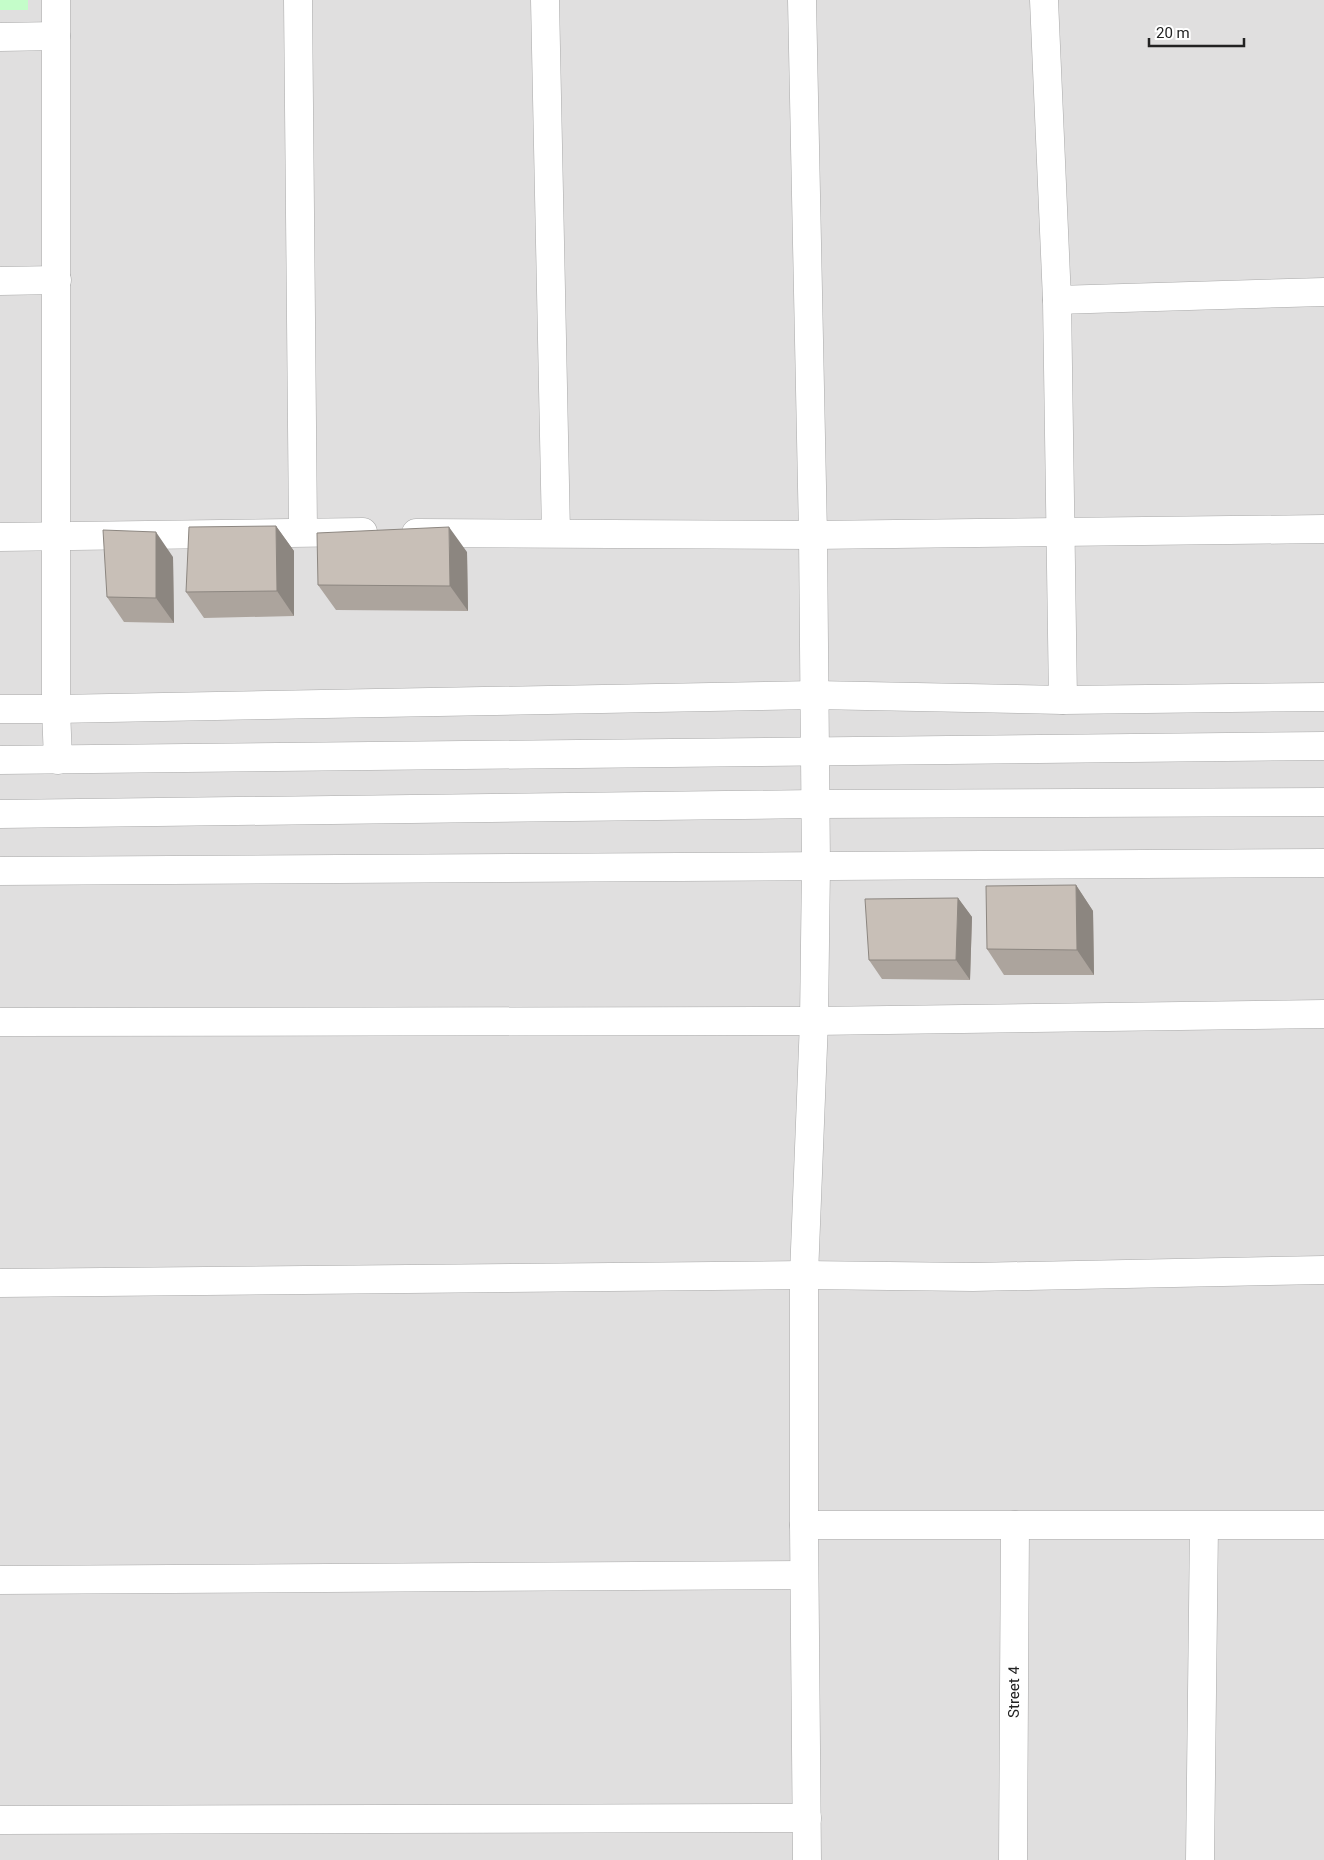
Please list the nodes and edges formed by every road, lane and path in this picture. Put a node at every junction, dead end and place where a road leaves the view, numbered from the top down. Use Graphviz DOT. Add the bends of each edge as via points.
graph roads {
  1 [pos="56,0"];
  2 [pos="298,0"];
  3 [pos="545,0"];
  4 [pos="802,0"];
  5 [pos="1044,0"];
  6 [pos="56,36"];
  7 [pos="0,37"];
  8 [pos="57,280"];
  9 [pos="0,281"];
  10 [pos="1324,292"];
  11 [pos="1057,300"];
  12 [pos="1324,529"];
  13 [pos="303,532"];
  14 [pos="556,533"];
  15 [pos="1061,533"];
  16 [pos="813,535"];
  17 [pos="57,536"];
  18 [pos="0,537"];
  19 [pos="815,695"];
  20 [pos="1324,697"];
  21 [pos="1063,700"];
  22 [pos="0,709"];
  23 [pos="56,709"];
  24 [pos="1324,746"];
  25 [pos="815,750"];
  26 [pos="0,760"];
  27 [pos="58,760"];
  28 [pos="1324,802"];
  29 [pos="816,804"];
  30 [pos="0,814"];
  31 [pos="1324,863"];
  32 [pos="816,866"];
  33 [pos="0,871"];
  34 [pos="1324,1014"];
  35 [pos="814,1021"];
  36 [pos="0,1022"];
  37 [pos="1324,1270"];
  38 [pos="804,1276"];
  39 [pos="0,1284"];
  40 [pos="804,1525"];
  41 [pos="1015,1525"];
  42 [pos="1324,1525"];
  43 [pos="1204,1526"];
  44 [pos="804,1575"];
  45 [pos="0,1580"];
  46 [pos="807,1818"];
  47 [pos="0,1820"];
  48 [pos="807,1860"];
  49 [pos="1013,1860"];
  50 [pos="1200,1860"];
  1 -- 6 [label="street"];
  2 -- 13 [label="street"];
  3 -- 14 [label="street"];
  4 -- 16 [label="street"];
  5 -- 11 [label="street"];
  6 -- 7 [label="street"];
  6 -- 8 [label="street"];
  8 -- 9 [label="street"];
  8 -- 17 [label="street"];
  10 -- 11 [label="street"];
  11 -- 15 [label="street"];
  12 -- 15 [label="street"];
  13 -- 14 [label="street"];
  13 -- 17 [label="street"];
  14 -- 16 [label="street"];
  15 -- 16 [label="street"];
  15 -- 21 [label="street"];
  16 -- 19 [label="street"];
  17 -- 18 [label="street"];
  17 -- 23 [label="street"];
  19 -- 21 [label="street"];
  19 -- 23 [label="street"];
  19 -- 25 [label="street"];
  20 -- 21 [label="street"];
  22 -- 23 [label="street"];
  23 -- 27 [label="street"];
  24 -- 25 [label="street"];
  25 -- 27 [label="street"];
  25 -- 29 [label="street"];
  26 -- 27 [label="street"];
  28 -- 29 [label="street"];
  29 -- 30 [label="street"];
  29 -- 32 [label="street"];
  31 -- 32 [label="street"];
  32 -- 33 [label="street"];
  32 -- 35 [label="street"];
  34 -- 35 [label="street"];
  35 -- 36 [label="street"];
  35 -- 38 [label="street"];
  37 -- 38 [label="street" via="973,1277"];
  38 -- 39 [label="street"];
  38 -- 40 [label="street"];
  40 -- 41 [label="street"];
  40 -- 44 [label="street"];
  41 -- 43 [label="street"];
  41 -- 49 [label="street, Street 4"];
  42 -- 43 [label="street"];
  43 -- 50 [label="street"];
  44 -- 45 [label="street"];
  44 -- 46 [label="street"];
  46 -- 47 [label="street"];
  46 -- 48 [label="street"];
}
